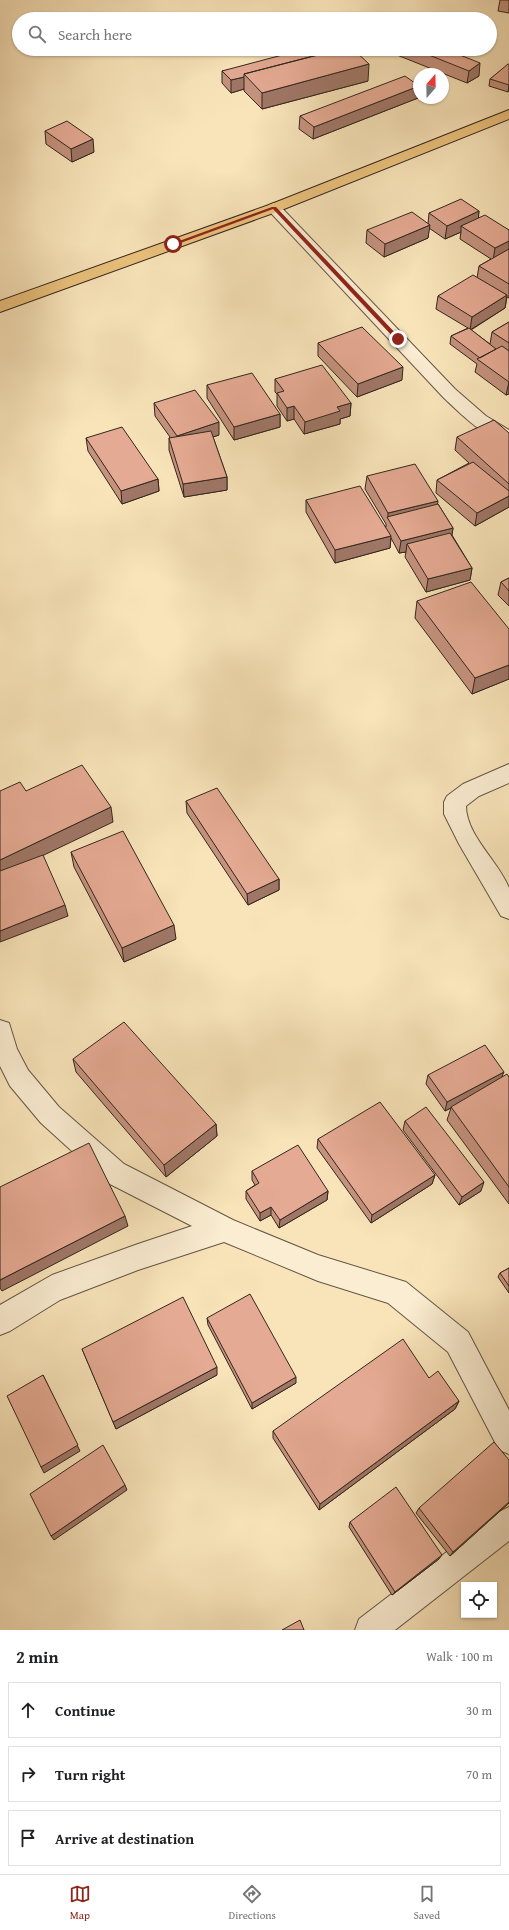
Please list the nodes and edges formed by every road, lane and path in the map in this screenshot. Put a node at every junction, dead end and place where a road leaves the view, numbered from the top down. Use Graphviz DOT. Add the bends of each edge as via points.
graph roads {
  1 [pos="508,114"];
  2 [pos="274,208"];
  3 [pos="0,307"];
  4 [pos="509,437"];
  5 [pos="509,772"];
  6 [pos="509,909"];
  7 [pos="0,1031"];
  8 [pos="224,1229"];
  9 [pos="0,1321"];
  10 [pos="509,1440"];
  11 [pos="509,1522"];
  12 [pos="370,1630"];
  1 -- 2 [label="main road"];
  2 -- 3 [label="main road"];
  2 -- 4 [label="street" via="447,392 485,423"];
  5 -- 6 [label="street" via="471,790 455,802 456,814 470,844"];
  7 -- 8 [label="street" via="5,1051 19,1078 50,1116 115,1173"];
  8 -- 9 [label="street" via="52,1289"];
  8 -- 10 [label="street" via="318,1268 396,1292 458,1342"];
  11 -- 12 [label="street"];
}
